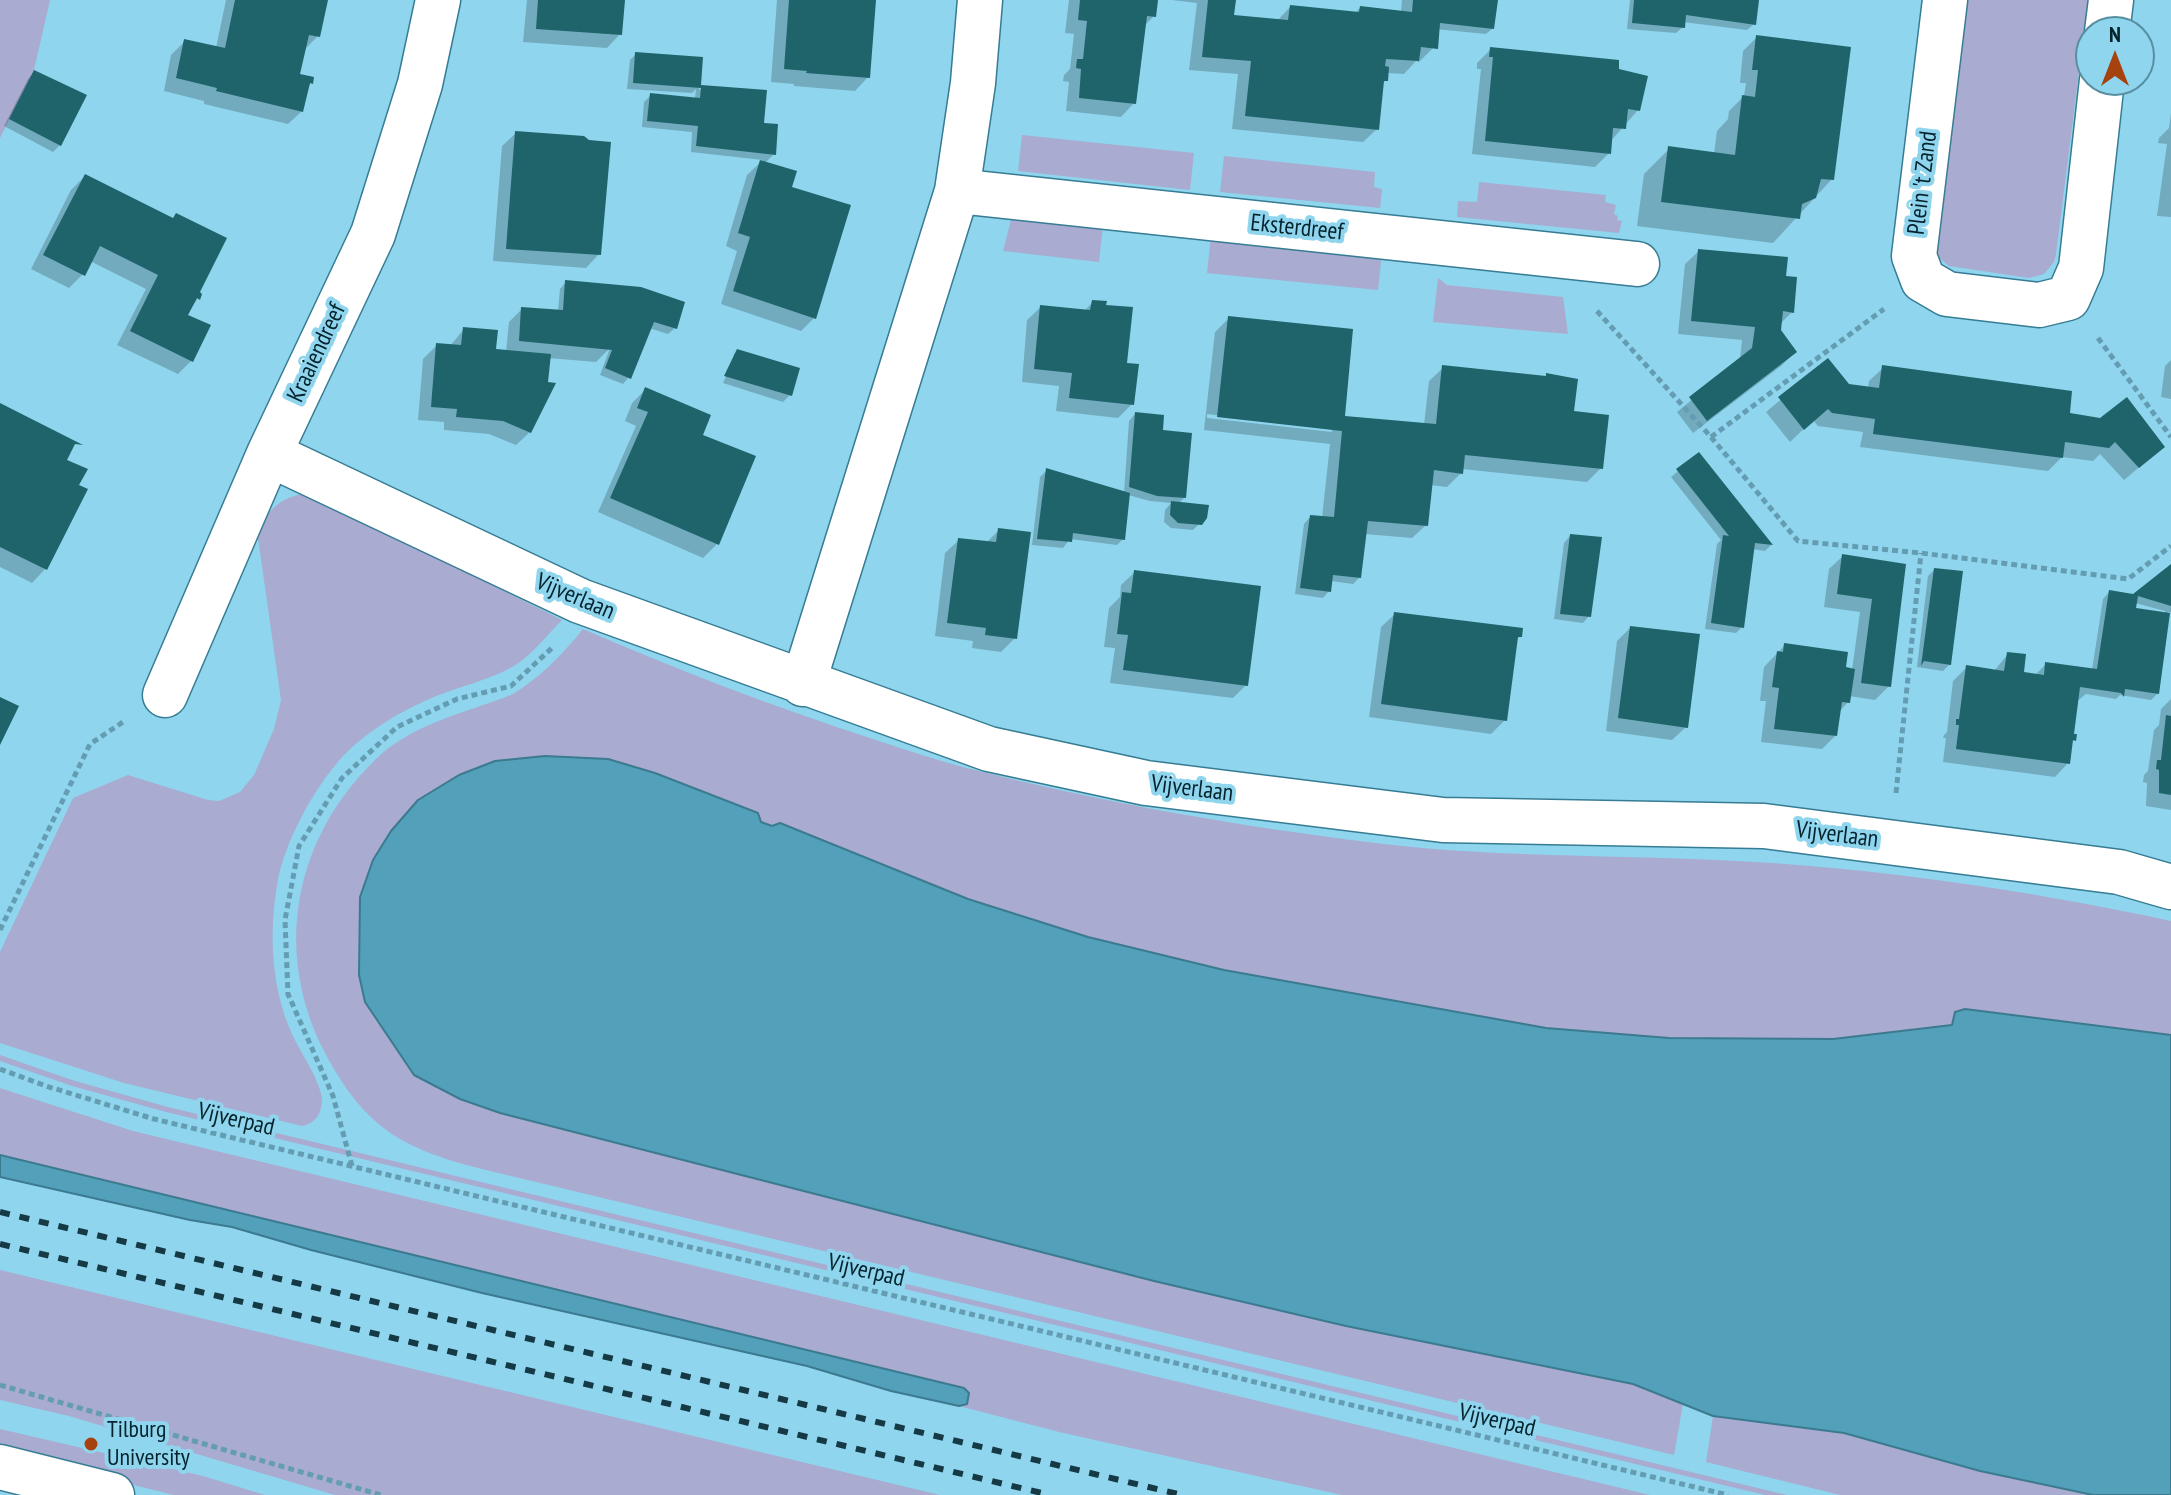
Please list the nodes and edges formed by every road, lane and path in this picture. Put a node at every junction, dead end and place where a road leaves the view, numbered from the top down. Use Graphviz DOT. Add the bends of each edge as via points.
graph roads {
  1 [pos="438,0"];
  2 [pos="980,0"];
  3 [pos="1945,0"];
  4 [pos="2100,96"];
  5 [pos="957,191"];
  6 [pos="1545,254"];
  7 [pos="1637,264"];
  8 [pos="1923,280"];
  9 [pos="2068,298"];
  10 [pos="1711,437"];
  11 [pos="2171,437"];
  12 [pos="269,454"];
  13 [pos="2171,546"];
  14 [pos="1921,553"];
  15 [pos="580,601"];
  16 [pos="803,684"];
  17 [pos="165,695"];
  18 [pos="1891,842"];
  19 [pos="2171,887"];
  20 [pos="0,930"];
  21 [pos="0,1069"];
  22 [pos="352,1166"];
  23 [pos="0,1385"];
  24 [pos="0,1467"];
  25 [pos="112,1495"];
  26 [pos="381,1495"];
  27 [pos="1728,1495"];
  1 -- 12 [label="street, Kraaiendreef" via="420,84 373,234"];
  2 -- 5 [label="street"];
  3 -- 8 [label="street, Plein 't Zand" via="1914,256"];
  4 -- 9 [label="street" via="2081,268"];
  5 -- 6 [label="street, Eksterdreef"];
  5 -- 16 [label="street"];
  6 -- 7 [label="street, Eksterdreef"];
  6 -- 10 [label="path"];
  8 -- 9 [label="street" via="1947,294 2039,305"];
  8 -- 10 [label="path"];
  9 -- 11 [label="path"];
  10 -- 14 [label="path" via="1798,541"];
  12 -- 15 [label="street, Vijverlaan"];
  12 -- 17 [label="street, Kraaiendreef"];
  13 -- 14 [label="path" via="2128,579"];
  14 -- 18 [label="path"];
  15 -- 16 [label="street, Vijverlaan"];
  15 -- 22 [label="path" via="558,643 511,686 457,699 397,727 342,778 299,846 285,920 288,994 333,1096"];
  16 -- 18 [label="street, Vijverlaan" via="989,749 1146,783 1443,820 1764,826"];
  17 -- 20 [label="path" via="90,744"];
  18 -- 19 [label="street, Vijverlaan" via="2119,872"];
  21 -- 22 [label="path, Vijverpad" via="154,1119"];
  22 -- 27 [label="path, Vijverpad"];
  23 -- 26 [label="path"];
  24 -- 25 [label="street"];
}
